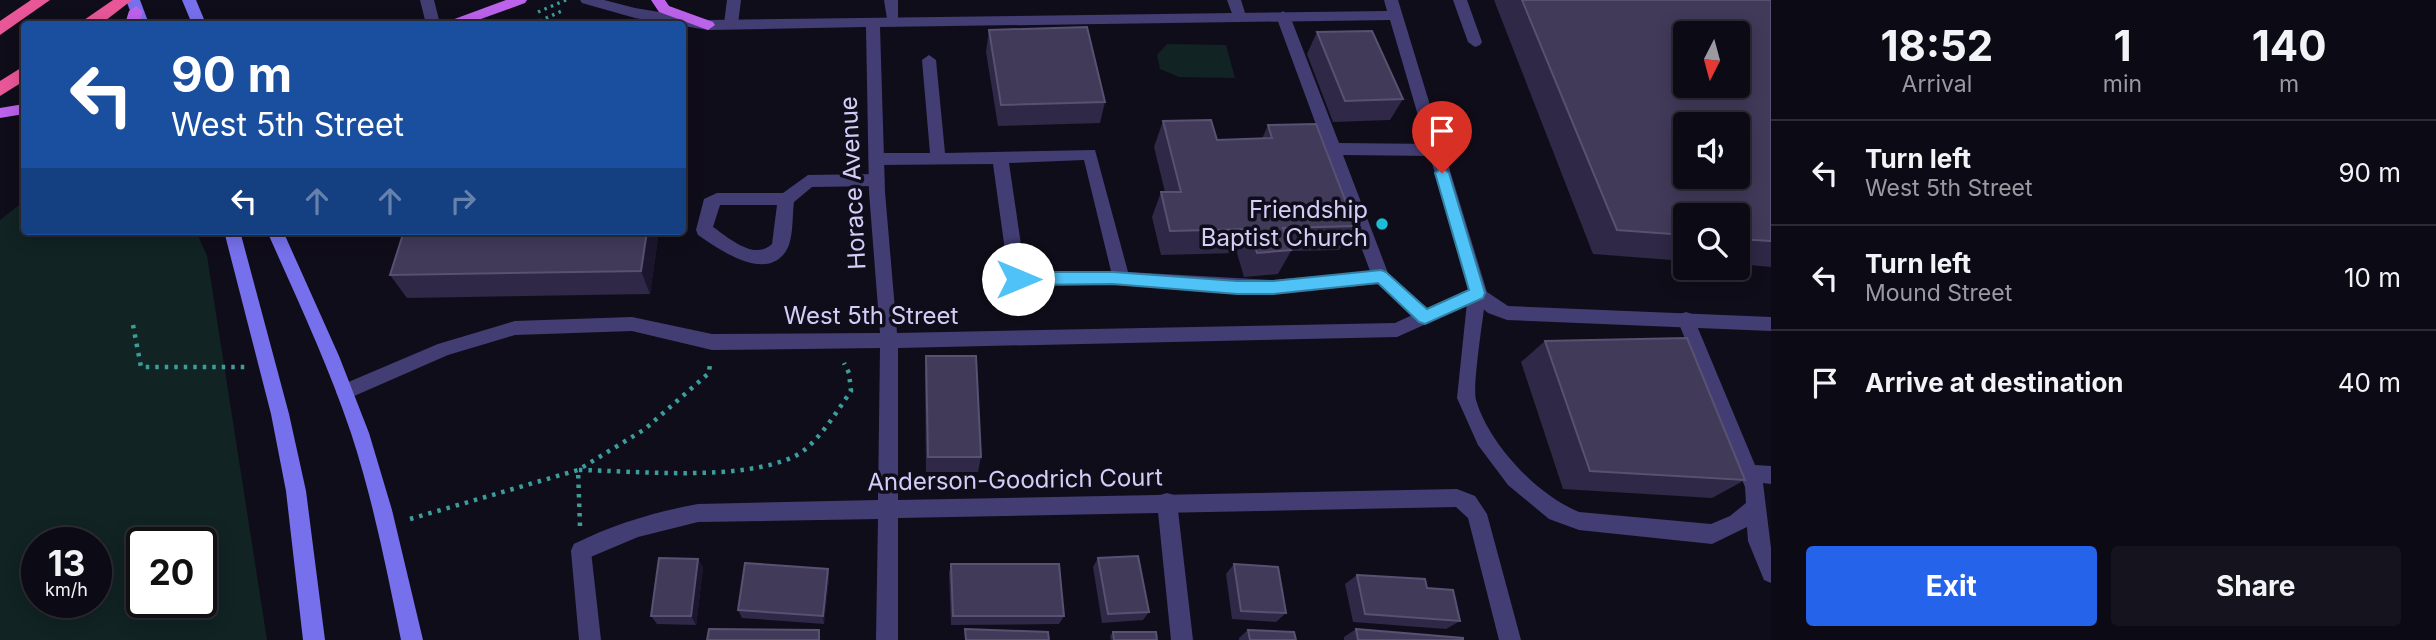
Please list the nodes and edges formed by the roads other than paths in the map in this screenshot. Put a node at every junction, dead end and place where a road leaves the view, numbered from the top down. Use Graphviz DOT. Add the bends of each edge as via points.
graph roads {
  1 [pos="43,0"];
  2 [pos="189,0"];
  3 [pos="427,0"];
  4 [pos="520,0"];
  5 [pos="587,0"];
  6 [pos="658,0"];
  7 [pos="734,0"];
  8 [pos="891,0"];
  9 [pos="1234,0"];
  10 [pos="1460,0"];
  11 [pos="1393,8"];
  12 [pos="133,12"];
  13 [pos="1239,16"];
  14 [pos="1283,16"];
  15 [pos="101,21"];
  16 [pos="197,21"];
  17 [pos="432,21"];
  18 [pos="462,21"];
  19 [pos="686,21"];
  20 [pos="686,21"];
  21 [pos="892,22"];
  22 [pos="873,23"];
  23 [pos="708,24"];
  24 [pos="731,24"];
  25 [pos="686,27"];
  26 [pos="0,29"];
  27 [pos="1475,42"];
  28 [pos="929,60"];
  29 [pos="21,74"];
  30 [pos="0,90"];
  31 [pos="21,110"];
  32 [pos="0,113"];
  33 [pos="1333,149"];
  34 [pos="1435,150"];
  35 [pos="938,158"];
  36 [pos="1000,158"];
  37 [pos="876,159"];
  38 [pos="877,186"];
  39 [pos="786,199"];
  40 [pos="233,235"];
  41 [pos="277,235"];
  42 [pos="1381,276"];
  43 [pos="1121,279"];
  44 [pos="1477,293"];
  45 [pos="1425,317"];
  46 [pos="1686,319"];
  47 [pos="1771,324"];
  48 [pos="889,341"];
  49 [pos="345,392"];
  50 [pos="1749,473"];
  51 [pos="1771,475"];
  52 [pos="1167,502"];
  53 [pos="1756,507"];
  54 [pos="886,510"];
  55 [pos="1771,573"];
  56 [pos="314,640"];
  57 [pos="412,640"];
  58 [pos="590,640"];
  59 [pos="887,640"];
  60 [pos="1182,640"];
  61 [pos="1510,640"];
  1 -- 26 [label="highway"];
  2 -- 16 [label="main road"];
  3 -- 17 [label="street"];
  4 -- 18 [label="main road"];
  5 -- 19 [label="street"];
  6 -- 23 [label="main road" via="664,9"];
  7 -- 24 [label="street"];
  8 -- 21 [label="street"];
  9 -- 13 [label="street"];
  10 -- 27 [label="street"];
  11 -- 14 [label="street"];
  11 -- 34 [label="street"];
  12 -- 15 [label="highway"];
  13 -- 14 [label="street"];
  13 -- 21 [label="street"];
  14 -- 33 [label="street"];
  20 -- 23 [label="street"];
  21 -- 22 [label="street"];
  22 -- 24 [label="street"];
  22 -- 37 [label="street, Horace Avenue"];
  23 -- 24 [label="street"];
  23 -- 25 [label="main road"];
  28 -- 35 [label="street"];
  29 -- 30 [label="highway"];
  31 -- 32 [label="main road"];
  33 -- 34 [label="street"];
  33 -- 42 [label="street"];
  34 -- 44 [label="street"];
  35 -- 36 [label="street"];
  35 -- 37 [label="street"];
  36 -- 43 [label="street" via="1090,154"];
  36 -- 43 [label="street" via="1018,279"];
  37 -- 38 [label="street, Horace Avenue"];
  38 -- 39 [label="street" via="808,181"];
  38 -- 48 [label="street, Horace Avenue"];
  39 -- 39 [label="street" via="717,199 710,203 704,230 740,255 776,253"];
  40 -- 56 [label="main road" via="296,491"];
  41 -- 49 [label="main road"];
  42 -- 43 [label="street" via="1273,287"];
  42 -- 45 [label="street"];
  44 -- 45 [label="street, West 5th Street"];
  44 -- 46 [label="street" via="1507,313"];
  44 -- 53 [label="street" via="1466,398 1485,439 1514,479 1556,512 1579,522 1712,534 1737,523"];
  45 -- 48 [label="street, West 5th Street" via="1397,330"];
  46 -- 47 [label="street"];
  46 -- 50 [label="street"];
  48 -- 49 [label="street, West 5th Street" via="712,342 632,324 514,328 444,349"];
  48 -- 54 [label="street, Horace Avenue"];
  49 -- 57 [label="main road" via="387,525"];
  50 -- 51 [label="street"];
  50 -- 53 [label="street"];
  52 -- 54 [label="street, Anderson-Goodrich Court"];
  52 -- 60 [label="street"];
  52 -- 61 [label="street, Anderson-Goodrich Court" via="1457,498 1477,514"];
  53 -- 55 [label="street" via="1758,541"];
  54 -- 58 [label="street, Anderson-Goodrich Court" via="698,513 614,534 581,551"];
  54 -- 59 [label="street"];
}
